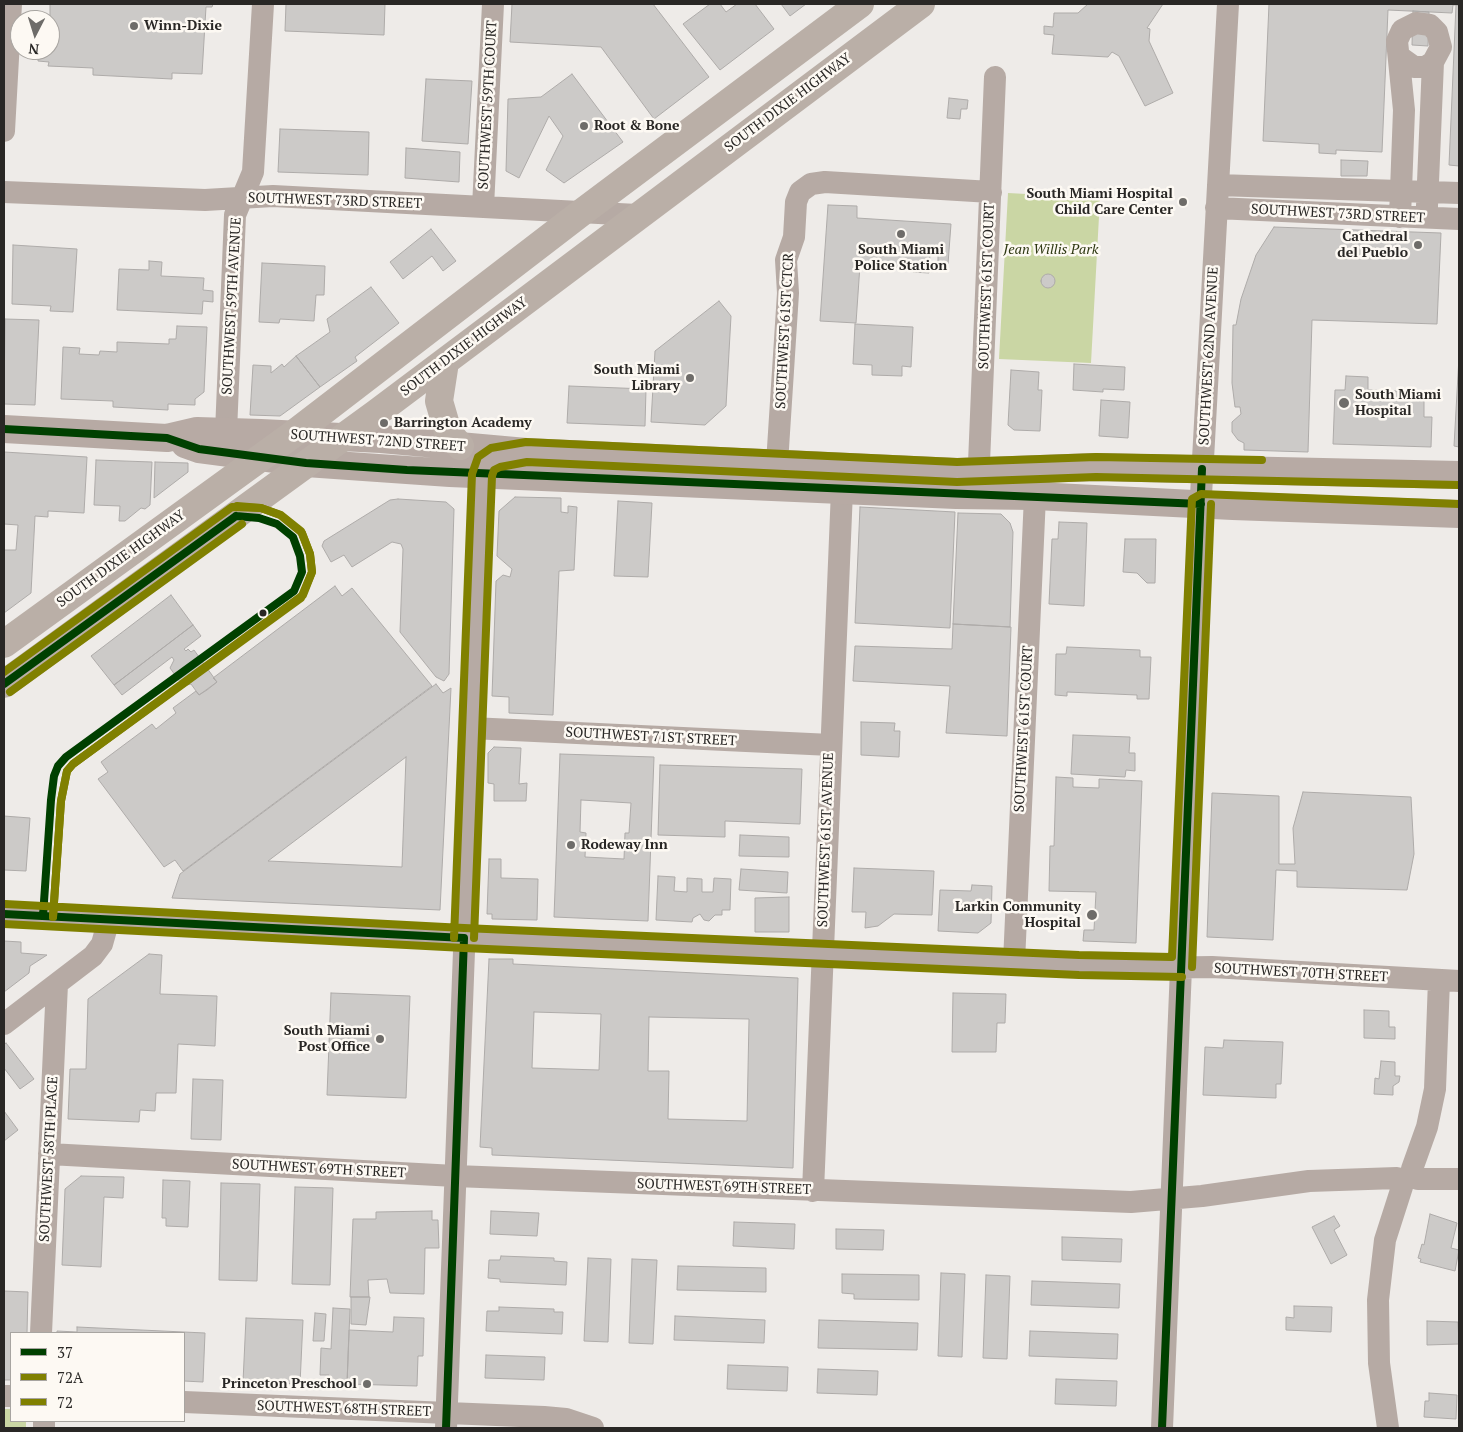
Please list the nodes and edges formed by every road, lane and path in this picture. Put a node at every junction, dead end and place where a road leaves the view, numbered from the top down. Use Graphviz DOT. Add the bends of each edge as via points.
graph roads {
  1 [pos="11,4"];
  2 [pos="263,4"];
  3 [pos="493,4"];
  4 [pos="860,4"];
  5 [pos="921,4"];
  6 [pos="1228,4"];
  7 [pos="898,14"];
  8 [pos="1400,57"];
  9 [pos="1433,62"];
  10 [pos="995,77"];
  11 [pos="4,131"];
  12 [pos="1218,185"];
  13 [pos="1402,191"];
  14 [pos="4,192"];
  15 [pos="991,192"];
  16 [pos="1427,192"];
  17 [pos="1459,193"];
  18 [pos="244,198"];
  19 [pos="483,207"];
  20 [pos="1216,208"];
  21 [pos="581,213"];
  22 [pos="637,215"];
  23 [pos="1400,217"];
  24 [pos="1426,218"];
  25 [pos="1459,219"];
  26 [pos="445,362"];
  27 [pos="4,429"];
  28 [pos="226,432"];
  29 [pos="292,435"];
  30 [pos="167,438"];
  31 [pos="342,438"];
  32 [pos="460,446"];
  33 [pos="526,452"];
  34 [pos="261,457"];
  35 [pos="306,463"];
  36 [pos="1202,470"];
  37 [pos="482,474"];
  38 [pos="776,475"];
  39 [pos="1459,475"];
  40 [pos="979,484"];
  41 [pos="842,490"];
  42 [pos="1035,496"];
  43 [pos="1201,504"];
  44 [pos="1459,514"];
  45 [pos="4,644"];
  46 [pos="4,684"];
  47 [pos="471,728"];
  48 [pos="830,745"];
  49 [pos="4,914"];
  50 [pos="109,919"];
  51 [pos="464,938"];
  52 [pos="822,952"];
  53 [pos="1014,962"];
  54 [pos="1182,967"];
  55 [pos="1449,981"];
  56 [pos="57,984"];
  57 [pos="4,1024"];
  58 [pos="49,1154"];
  59 [pos="455,1176"];
  60 [pos="1407,1178"];
  61 [pos="1459,1179"];
  62 [pos="813,1190"];
  63 [pos="1171,1199"];
  64 [pos="41,1332"];
  65 [pos="185,1402"];
  66 [pos="446,1421"];
  67 [pos="593,1428"];
  68 [pos="1162,1428"];
  69 [pos="1388,1428"];
  1 -- 11 [label="street"];
  2 -- 18 [label="street, SOUTHWEST 59TH AVENUE" via="253,172"];
  3 -- 19 [label="street, SOUTHWEST 59TH COURT"];
  4 -- 21 [label="highway, SOUTH DIXIE HIGHWAY"];
  5 -- 7 [label="highway, SOUTH DIXIE HIGHWAY"];
  6 -- 12 [label="street, SOUTHWEST 62ND AVENUE"];
  7 -- 22 [label="highway, SOUTH DIXIE HIGHWAY"];
  8 -- 9 [label="street" via="1414,67"];
  8 -- 9 [label="street" via="1399,35 1411,24 1421,23 1434,28 1440,38 1440,52"];
  8 -- 13 [label="street" via="1404,110"];
  9 -- 16 [label="street"];
  10 -- 15 [label="street, SOUTHWEST 61ST COURT"];
  12 -- 13 [label="street, SOUTHWEST 73RD STREET"];
  12 -- 20 [label="street, SOUTHWEST 62ND AVENUE"];
  13 -- 16 [label="street, SOUTHWEST 73RD STREET"];
  13 -- 23 [label="street"];
  14 -- 18 [label="street, SOUTHWEST 73RD STREET" via="205,200"];
  15 -- 38 [label="street, SOUTHWEST 61ST CTCR" via="825,182 811,184 797,196 794,237 786,260 788,293"];
  15 -- 40 [label="street, SOUTHWEST 61ST COURT"];
  16 -- 17 [label="street, SOUTHWEST 73RD STREET"];
  16 -- 24 [label="street"];
  18 -- 19 [label="street, SOUTHWEST 73RD STREET" via="273,196"];
  18 -- 28 [label="street, SOUTHWEST 59TH AVENUE" via="235,215"];
  19 -- 21 [label="street, SOUTHWEST 73RD STREET"];
  20 -- 23 [label="street, SOUTHWEST 73RD STREET"];
  20 -- 36 [label="street, SOUTHWEST 62ND AVENUE"];
  21 -- 22 [label="street, SOUTHWEST 73RD STREET"];
  21 -- 29 [label="highway, SOUTH DIXIE HIGHWAY"];
  22 -- 26 [label="highway, SOUTH DIXIE HIGHWAY"];
  23 -- 24 [label="street, SOUTHWEST 73RD STREET"];
  24 -- 25 [label="street, SOUTHWEST 73RD STREET"];
  26 -- 31 [label="highway, SOUTH DIXIE HIGHWAY"];
  26 -- 32 [label="highway" via="439,401 448,432"];
  27 -- 30 [label="main road, SOUTHWEST 72ND STREET"];
  28 -- 29 [label="main road, SOUTHWEST 72ND STREET"];
  28 -- 30 [label="main road, SOUTHWEST 72ND STREET" via="197,430"];
  29 -- 31 [label="main road, SOUTHWEST 72ND STREET"];
  29 -- 34 [label="highway, SOUTH DIXIE HIGHWAY"];
  30 -- 34 [label="main road, SOUTHWEST 72ND STREET" via="199,449"];
  31 -- 32 [label="main road, SOUTHWEST 72ND STREET"];
  31 -- 35 [label="highway, SOUTH DIXIE HIGHWAY"];
  32 -- 33 [label="main road, SOUTHWEST 72ND STREET"];
  33 -- 37 [label="main road" via="496,457 486,463"];
  33 -- 38 [label="main road, SOUTHWEST 72ND STREET"];
  34 -- 35 [label="main road, SOUTHWEST 72ND STREET"];
  34 -- 45 [label="highway, SOUTH DIXIE HIGHWAY"];
  35 -- 37 [label="main road, SOUTHWEST 72ND STREET"];
  35 -- 46 [label="highway, SOUTH DIXIE HIGHWAY"];
  36 -- 39 [label="main road, SOUTHWEST 72ND STREET"];
  36 -- 40 [label="main road, SOUTHWEST 72ND STREET" via="1096,467"];
  36 -- 43 [label="street, SOUTHWEST 62ND AVENUE"];
  37 -- 38 [label="main road, SOUTHWEST 72ND STREET"];
  37 -- 47 [label="street"];
  38 -- 40 [label="main road, SOUTHWEST 72ND STREET"];
  38 -- 41 [label="main road, SOUTHWEST 72ND STREET"];
  40 -- 41 [label="main road, SOUTHWEST 72ND STREET"];
  40 -- 42 [label="main road, SOUTHWEST 72ND STREET"];
  41 -- 48 [label="street, SOUTHWEST 61ST AVENUE"];
  42 -- 43 [label="main road, SOUTHWEST 72ND STREET"];
  42 -- 53 [label="street, SOUTHWEST 61ST COURT"];
  43 -- 44 [label="main road, SOUTHWEST 72ND STREET"];
  43 -- 54 [label="street, SOUTHWEST 62ND AVENUE"];
  47 -- 48 [label="street, SOUTHWEST 71ST STREET"];
  47 -- 51 [label="street"];
  48 -- 52 [label="street, SOUTHWEST 61ST AVENUE"];
  49 -- 50 [label="street, SOUTHWEST 70TH STREET"];
  50 -- 51 [label="street, SOUTHWEST 70TH STREET"];
  50 -- 56 [label="street" via="93,956"];
  51 -- 52 [label="street, SOUTHWEST 70TH STREET"];
  51 -- 59 [label="street"];
  52 -- 53 [label="street, SOUTHWEST 70TH STREET"];
  52 -- 62 [label="street, SOUTHWEST 61ST AVENUE"];
  53 -- 54 [label="street, SOUTHWEST 70TH STREET"];
  54 -- 55 [label="street, SOUTHWEST 70TH STREET"];
  54 -- 63 [label="street, SOUTHWEST 62ND AVENUE"];
  55 -- 60 [label="street" via="1427,1127"];
  56 -- 57 [label="street"];
  56 -- 58 [label="street, SOUTHWEST 58TH PLACE"];
  58 -- 59 [label="street, SOUTHWEST 69TH STREET"];
  58 -- 64 [label="street, SOUTHWEST 58TH PLACE"];
  59 -- 62 [label="street, SOUTHWEST 69TH STREET"];
  59 -- 66 [label="street"];
  60 -- 61 [label="street, SOUTHWEST 69TH STREET"];
  60 -- 63 [label="street, SOUTHWEST 69TH STREET" via="1294,1183"];
  60 -- 69 [label="street" via="1385,1240 1378,1300 1379,1363"];
  62 -- 63 [label="street, SOUTHWEST 69TH STREET" via="1131,1202"];
  63 -- 68 [label="street, SOUTHWEST 62ND AVENUE"];
  65 -- 66 [label="street, SOUTHWEST 68TH STREET"];
  66 -- 67 [label="street, SOUTHWEST 68TH STREET" via="556,1418"];
}
